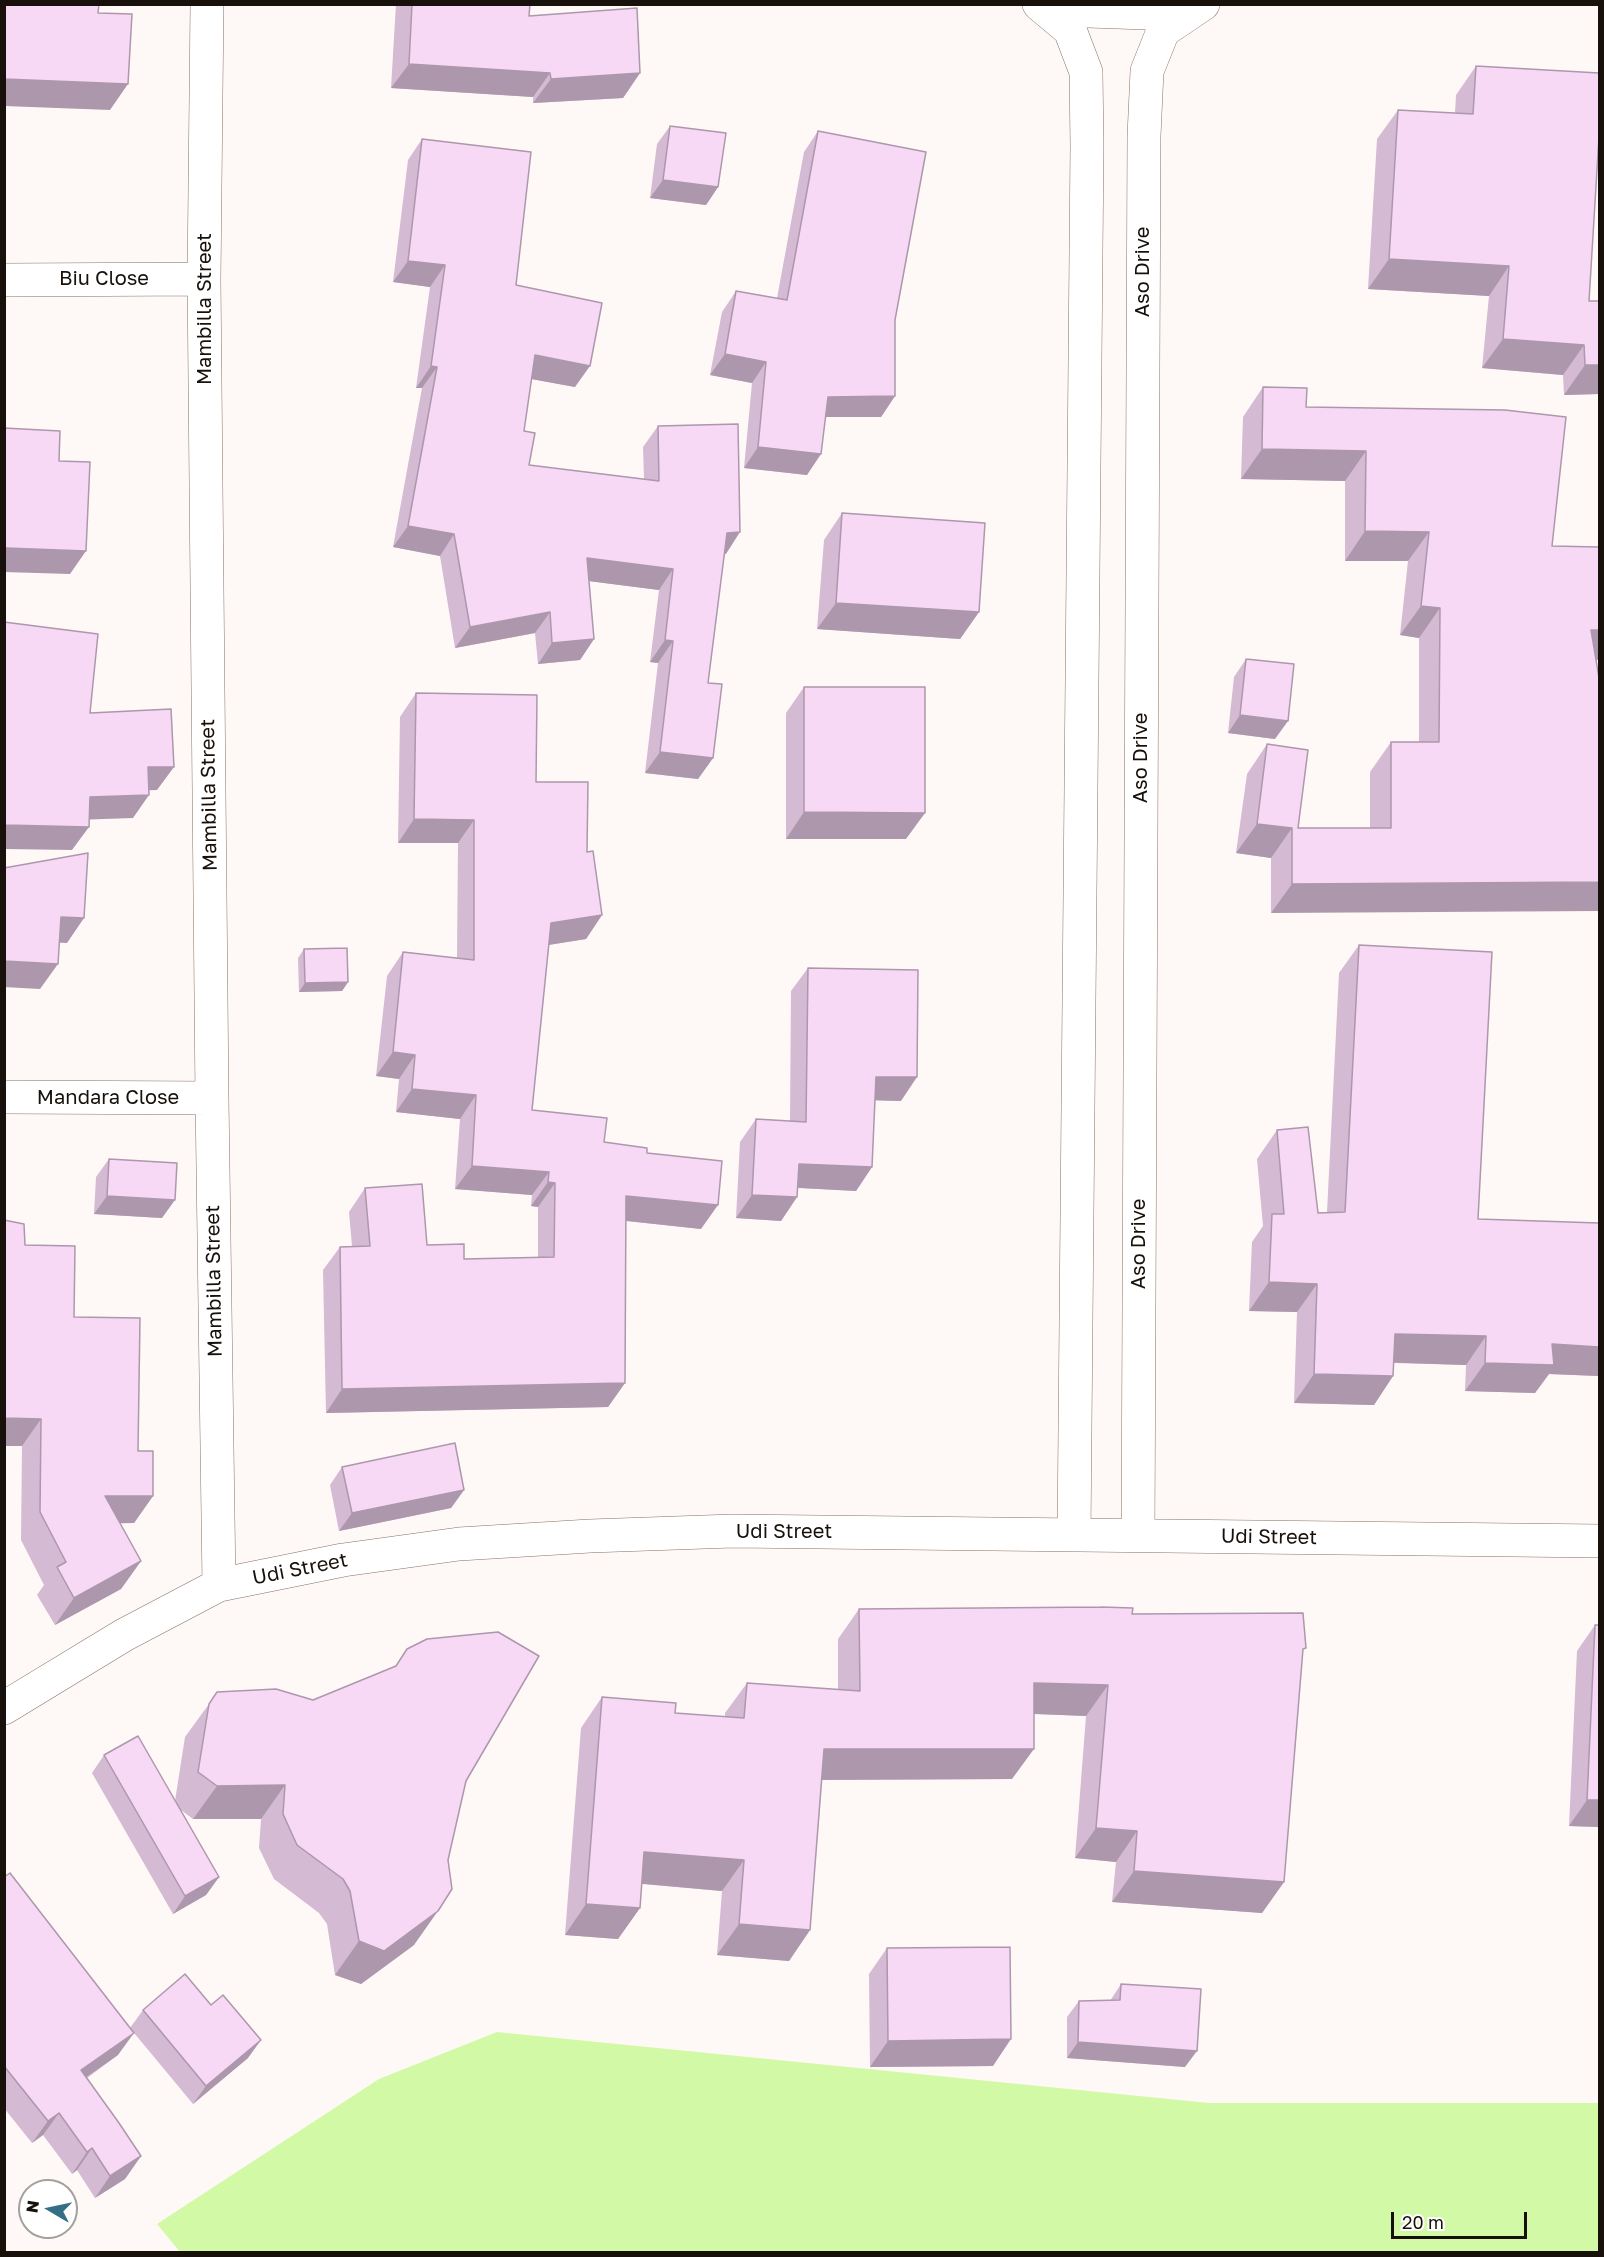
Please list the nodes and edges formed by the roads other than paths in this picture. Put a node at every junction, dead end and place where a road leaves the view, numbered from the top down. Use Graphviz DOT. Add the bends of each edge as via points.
graph roads {
  1 [pos="207,4"];
  2 [pos="1039,4"];
  3 [pos="1058,4"];
  4 [pos="1201,4"];
  5 [pos="204,279"];
  6 [pos="4,280"];
  7 [pos="4,1097"];
  8 [pos="212,1098"];
  9 [pos="1074,1535"];
  10 [pos="1138,1536"];
  11 [pos="1599,1541"];
  12 [pos="219,1586"];
  13 [pos="4,1708"];
  1 -- 5 [label="street, Mambilla Street"];
  2 -- 9 [label="street" via="1070,30 1086,72"];
  3 -- 4 [label="street" via="1088,11 1146,13"];
  4 -- 10 [label="street, Aso Drive" via="1163,31 1147,71 1144,135"];
  5 -- 6 [label="street, Biu Close"];
  5 -- 8 [label="street, Mambilla Street"];
  7 -- 8 [label="street, Mandara Close"];
  8 -- 12 [label="street, Mambilla Street"];
  9 -- 10 [label="street, Udi Street"];
  9 -- 12 [label="street, Udi Street" via="733,1531 590,1536 459,1544 343,1560"];
  10 -- 11 [label="street, Udi Street"];
  12 -- 13 [label="street, Udi Street" via="123,1635"];
}
